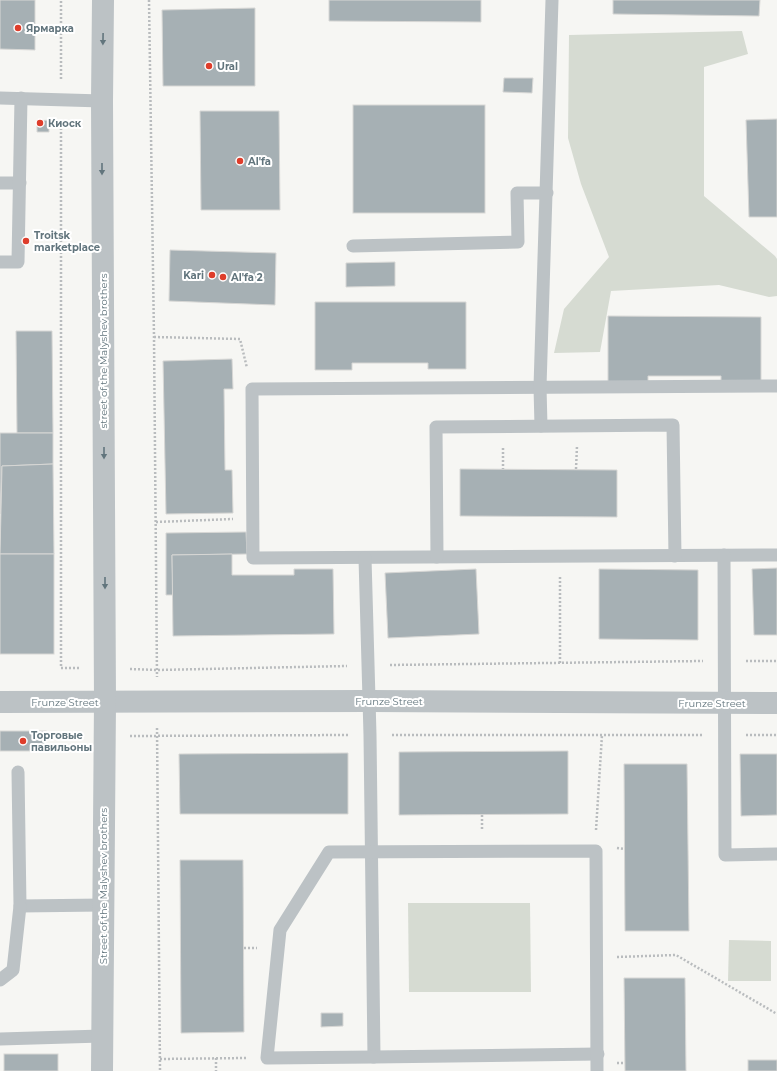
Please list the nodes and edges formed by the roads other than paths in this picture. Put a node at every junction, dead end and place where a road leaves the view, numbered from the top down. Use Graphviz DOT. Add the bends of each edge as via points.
graph roads {
  1 [pos="103,0"];
  2 [pos="552,0"];
  3 [pos="0,98"];
  4 [pos="22,98"];
  5 [pos="102,102"];
  6 [pos="0,183"];
  7 [pos="20,183"];
  8 [pos="547,193"];
  9 [pos="353,246"];
  10 [pos="0,262"];
  11 [pos="777,386"];
  12 [pos="540,387"];
  13 [pos="541,426"];
  14 [pos="724,555"];
  15 [pos="777,555"];
  16 [pos="675,556"];
  17 [pos="437,557"];
  18 [pos="365,558"];
  19 [pos="370,701"];
  20 [pos="0,702"];
  21 [pos="105,702"];
  22 [pos="724,703"];
  23 [pos="777,703"];
  24 [pos="18,772"];
  25 [pos="372,853"];
  26 [pos="777,854"];
  27 [pos="103,905"];
  28 [pos="20,906"];
  29 [pos="0,980"];
  30 [pos="102,1036"];
  31 [pos="0,1039"];
  32 [pos="598,1054"];
  33 [pos="374,1057"];
  34 [pos="102,1071"];
  35 [pos="597,1071"];
  1 -- 5 [label="street, street of the Malyshev brothers, one-way"];
  2 -- 8 [label="lane"];
  3 -- 4 [label="lane"];
  4 -- 5 [label="lane"];
  4 -- 7 [label="lane"];
  5 -- 21 [label="street, street of the Malyshev brothers, one-way"];
  6 -- 7 [label="lane"];
  7 -- 10 [label="lane" via="18,262"];
  8 -- 9 [label="lane" via="517,193 518,242"];
  8 -- 12 [label="lane"];
  11 -- 12 [label="lane"];
  12 -- 13 [label="lane"];
  12 -- 18 [label="lane" via="252,389 253,558"];
  13 -- 16 [label="lane" via="674,425"];
  13 -- 17 [label="lane" via="436,427"];
  14 -- 15 [label="lane"];
  14 -- 16 [label="lane"];
  14 -- 22 [label="lane"];
  16 -- 17 [label="lane"];
  17 -- 18 [label="lane"];
  18 -- 19 [label="lane"];
  19 -- 21 [label="street, Frunze Street"];
  19 -- 22 [label="street, Frunze Street"];
  19 -- 25 [label="lane"];
  20 -- 21 [label="street, Frunze Street"];
  21 -- 27 [label="street, Street of the Malyshev brothers"];
  22 -- 23 [label="street, Frunze Street"];
  22 -- 26 [label="lane" via="725,855"];
  24 -- 28 [label="lane"];
  25 -- 32 [label="lane" via="596,851"];
  25 -- 33 [label="lane"];
  25 -- 33 [label="lane" via="329,852 280,930 267,1058"];
  27 -- 28 [label="lane"];
  27 -- 30 [label="street, Street of the Malyshev brothers"];
  28 -- 29 [label="lane" via="13,970"];
  30 -- 31 [label="lane"];
  30 -- 34 [label="street, Street of the Malyshev brothers"];
  32 -- 33 [label="lane"];
  32 -- 35 [label="lane"];
}
